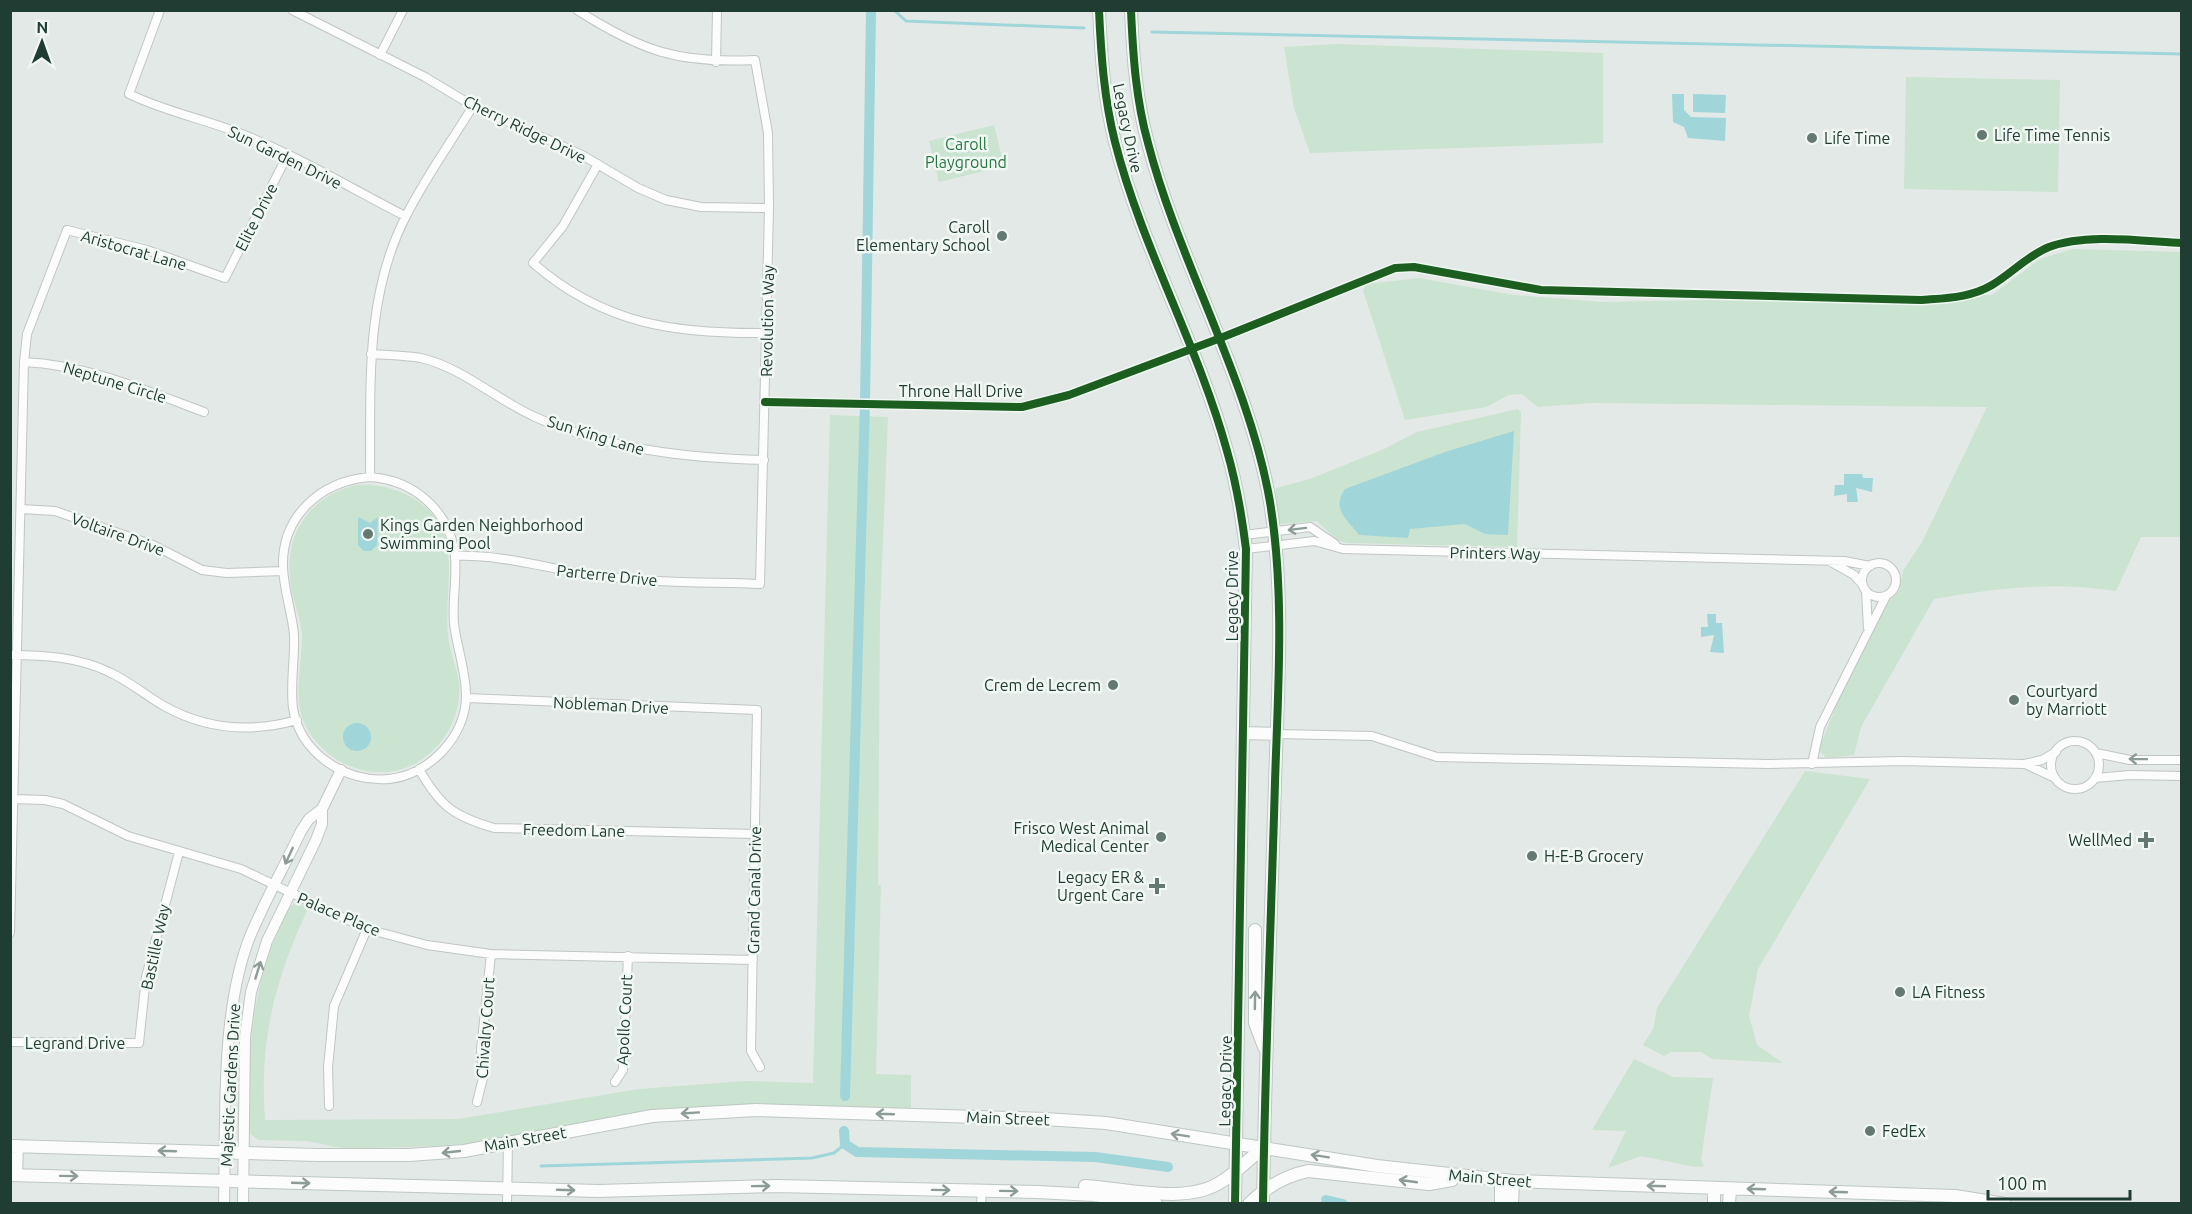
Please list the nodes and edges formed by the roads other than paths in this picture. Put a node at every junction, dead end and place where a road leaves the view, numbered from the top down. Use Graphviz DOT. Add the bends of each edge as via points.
graph roads {
  1 [pos="160,10"];
  2 [pos="291,10"];
  3 [pos="403,10"];
  4 [pos="577,10"];
  5 [pos="717,10"];
  6 [pos="1099,10"];
  7 [pos="1131,10"];
  8 [pos="380,55"];
  9 [pos="716,62"];
  10 [pos="474,106"];
  11 [pos="287,156"];
  12 [pos="598,164"];
  13 [pos="769,208"];
  14 [pos="405,216"];
  15 [pos="2181,243"];
  16 [pos="225,279"];
  17 [pos="767,333"];
  18 [pos="1218,339"];
  19 [pos="1191,348"];
  20 [pos="371,354"];
  21 [pos="24,362"];
  22 [pos="765,402"];
  23 [pos="204,412"];
  24 [pos="764,460"];
  25 [pos="370,477"];
  26 [pos="21,509"];
  27 [pos="1274,531"];
  28 [pos="1244,535"];
  29 [pos="1276,546"];
  30 [pos="1246,549"];
  31 [pos="1343,549"];
  32 [pos="455,556"];
  33 [pos="1830,561"];
  34 [pos="1870,566"];
  35 [pos="283,571"];
  36 [pos="760,584"];
  37 [pos="1864,587"];
  38 [pos="1886,596"];
  39 [pos="1868,629"];
  40 [pos="14,655"];
  41 [pos="466,698"];
  42 [pos="757,710"];
  43 [pos="297,720"];
  44 [pos="1243,733"];
  45 [pos="1277,734"];
  46 [pos="2056,752"];
  47 [pos="2096,753"];
  48 [pos="2181,760"];
  49 [pos="1812,764"];
  50 [pos="2024,764"];
  51 [pos="419,769"];
  52 [pos="341,770"];
  53 [pos="2181,776"];
  54 [pos="2055,777"];
  55 [pos="2095,778"];
  56 [pos="14,799"];
  57 [pos="322,808"];
  58 [pos="755,834"];
  59 [pos="179,852"];
  60 [pos="275,886"];
  61 [pos="291,893"];
  62 [pos="367,929"];
  63 [pos="1240,929"];
  64 [pos="1255,930"];
  65 [pos="1271,931"];
  66 [pos="10,933"];
  67 [pos="491,954"];
  68 [pos="628,956"];
  69 [pos="753,960"];
  70 [pos="10,1042"];
  71 [pos="139,1043"];
  72 [pos="1267,1056"];
  73 [pos="760,1067"];
  74 [pos="615,1082"];
  75 [pos="477,1102"];
  76 [pos="329,1106"];
  77 [pos="508,1142"];
  78 [pos="1237,1145"];
  79 [pos="14,1146"];
  80 [pos="1263,1147"];
  81 [pos="226,1152"];
  82 [pos="243,1153"];
  83 [pos="1236,1169"];
  84 [pos="13,1175"];
  85 [pos="1465,1177"];
  86 [pos="1507,1180"];
  87 [pos="225,1181"];
  88 [pos="243,1181"];
  89 [pos="507,1188"];
  90 [pos="1714,1188"];
  91 [pos="1730,1188"];
  92 [pos="1263,1190"];
  93 [pos="1037,1192"];
  94 [pos="981,1197"];
  95 [pos="1917,1199"];
  96 [pos="1933,1199"];
  97 [pos="224,1203"];
  98 [pos="243,1203"];
  99 [pos="507,1203"];
  100 [pos="1156,1203"];
  101 [pos="1235,1203"];
  102 [pos="1249,1203"];
  103 [pos="1263,1203"];
  104 [pos="1500,1203"];
  105 [pos="1512,1203"];
  106 [pos="1714,1203"];
  107 [pos="1729,1203"];
  108 [pos="2005,1203"];
  1 -- 11 [label="street, Sun Garden Drive" via="129,94 159,108 224,126"];
  2 -- 8 [label="street, Cherry Ridge Drive"];
  3 -- 8 [label="street"];
  4 -- 9 [label="street" via="619,37 655,52"];
  5 -- 9 [label="street"];
  6 -- 19 [label="main road, Legacy Drive" via="1105,89 1114,140 1133,203"];
  7 -- 18 [label="main road, Legacy Drive" via="1135,75 1148,146"];
  8 -- 10 [label="street, Cherry Ridge Drive"];
  9 -- 13 [label="street, Revolution Way" via="755,60 768,133"];
  10 -- 12 [label="street, Cherry Ridge Drive"];
  10 -- 14 [label="street"];
  11 -- 14 [label="street, Sun Garden Drive"];
  11 -- 16 [label="street, Elite Drive"];
  12 -- 13 [label="street, Cherry Ridge Drive" via="666,200 701,207"];
  12 -- 17 [label="street" via="563,226 533,263 580,299 622,317 709,334"];
  13 -- 17 [label="street, Revolution Way"];
  14 -- 20 [label="street" via="375,309"];
  15 -- 18 [label="street, Throne Hall Drive" via="2067,242 2028,257 1978,292 1921,300 1541,290 1414,267 1395,268"];
  16 -- 21 [label="street, Aristocrat Lane" via="147,250 67,230 27,334"];
  17 -- 22 [label="street, Revolution Way"];
  18 -- 19 [label="street, Throne Hall Drive"];
  18 -- 27 [label="main road, Legacy Drive" via="1261,462"];
  19 -- 22 [label="street, Throne Hall Drive" via="1070,395 1022,407"];
  19 -- 28 [label="main road, Legacy Drive" via="1228,452"];
  20 -- 24 [label="street, Sun King Lane" via="422,358 534,416 591,437 678,456"];
  20 -- 25 [label="street"];
  21 -- 23 [label="street, Neptune Circle" via="86,370"];
  21 -- 26 [label="street, Aristocrat Lane"];
  22 -- 24 [label="street, Revolution Way"];
  24 -- 36 [label="street, Revolution Way"];
  25 -- 32 [label="street" via="395,482 429,500 448,528"];
  25 -- 35 [label="street" via="326,489 304,507 289,533"];
  26 -- 35 [label="street, Voltaire Drive" via="55,511 153,545 202,570"];
  26 -- 40 [label="street, Aristocrat Lane"];
  27 -- 28 [label="street"];
  27 -- 29 [label="main road, Legacy Drive"];
  31 -- 27 [label="street, one-way" via="1313,528"];
  28 -- 30 [label="main road, Legacy Drive"];
  29 -- 30 [label="street, Printers Way"];
  29 -- 31 [label="street, Printers Way" via="1314,542"];
  29 -- 45 [label="main road, Legacy Drive"];
  30 -- 44 [label="main road, Legacy Drive"];
  31 -- 33 [label="street, Printers Way"];
  32 -- 36 [label="street, Parterre Drive" via="510,559 628,580"];
  32 -- 41 [label="street" via="454,624"];
  33 -- 34 [label="street, Printers Way"];
  33 -- 37 [label="street" via="1854,575"];
  34 -- 37 [label="street" via="1863,574"];
  34 -- 38 [label="street" via="1885,564 1895,574 1895,587"];
  35 -- 43 [label="street" via="294,634 293,707"];
  37 -- 38 [label="street" via="1874,596"];
  37 -- 39 [label="street"];
  38 -- 39 [label="street"];
  39 -- 49 [label="street" via="1820,727"];
  40 -- 43 [label="street" via="75,660 109,672 166,707 234,729 264,729"];
  40 -- 56 [label="street, Aristocrat Lane"];
  41 -- 42 [label="street, Nobleman Drive"];
  41 -- 51 [label="street" via="458,728 444,750"];
  42 -- 58 [label="street, Grand Canal Drive"];
  43 -- 52 [label="street" via="317,755"];
  44 -- 45 [label="main road"];
  44 -- 63 [label="main road, Legacy Drive"];
  45 -- 49 [label="street" via="1372,736 1437,757"];
  45 -- 65 [label="main road, Legacy Drive"];
  46 -- 47 [label="street" via="2062,745 2075,742"];
  46 -- 50 [label="street"];
  46 -- 54 [label="street" via="2052,764"];
  48 -- 47 [label="street, one-way" via="2130,760"];
  47 -- 55 [label="street" via="2099,766"];
  49 -- 50 [label="street"];
  50 -- 54 [label="street"];
  51 -- 52 [label="street" via="388,779 355,776"];
  51 -- 58 [label="street, Freedom Lane" via="443,806 464,819 494,828"];
  52 -- 57 [label="street, Majestic Gardens Drive"];
  53 -- 55 [label="street"];
  54 -- 55 [label="street" via="2074,789 2088,786"];
  56 -- 59 [label="street, Palace Place" via="63,804 128,836"];
  56 -- 66 [label="street, Aristocrat Lane"];
  57 -- 60 [label="street, Majestic Gardens Drive, one-way" via="301,831"];
  57 -- 61 [label="street, Majestic Gardens Drive" via="322,824"];
  58 -- 69 [label="street, Grand Canal Drive"];
  59 -- 60 [label="street, Palace Place" via="241,869"];
  59 -- 71 [label="street, Bastille Way" via="146,977"];
  60 -- 61 [label="street, Palace Place"];
  60 -- 81 [label="street, Majestic Gardens Drive" via="249,940 232,1007"];
  61 -- 62 [label="street, Palace Place"];
  82 -- 61 [label="street, Majestic Gardens Drive, one-way" via="245,1037 251,992 267,941"];
  62 -- 67 [label="street, Palace Place" via="427,945"];
  62 -- 76 [label="street" via="334,1006"];
  63 -- 64 [label="main road"];
  63 -- 78 [label="main road, Legacy Drive"];
  64 -- 65 [label="main road"];
  72 -- 64 [label="main road, one-way" via="1255,1023"];
  65 -- 72 [label="main road, Legacy Drive"];
  67 -- 68 [label="street, Palace Place"];
  67 -- 75 [label="street, Chivalry Court" via="481,1050 483,1078"];
  68 -- 69 [label="street, Palace Place"];
  68 -- 74 [label="street, Apollo Court" via="623,1070"];
  69 -- 73 [label="street, Grand Canal Drive" via="751,1051"];
  70 -- 71 [label="street, Legrand Drive"];
  72 -- 80 [label="main road, Legacy Drive"];
  78 -- 77 [label="main road, Main Street, one-way" via="1106,1123 756,1110 652,1116"];
  77 -- 82 [label="main road, Main Street, one-way" via="464,1151 410,1155"];
  77 -- 89 [label="street"];
  78 -- 80 [label="main road, Main Street"];
  78 -- 83 [label="main road, Legacy Drive"];
  81 -- 79 [label="main road, Main Street, one-way"];
  79 -- 84 [label="main road"];
  80 -- 83 [label="main road"];
  85 -- 80 [label="main road, Main Street, one-way"];
  80 -- 92 [label="main road, Legacy Drive"];
  81 -- 82 [label="main road, Main Street"];
  81 -- 87 [label="street, Majestic Gardens Drive"];
  82 -- 88 [label="street, Majestic Gardens Drive"];
  83 -- 93 [label="main road" via="1220,1183 1192,1192 1161,1194 1066,1185"];
  83 -- 101 [label="main road, Legacy Drive"];
  84 -- 87 [label="main road, one-way"];
  85 -- 86 [label="main road, Main Street"];
  85 -- 92 [label="main road, one-way" via="1429,1184 1308,1171 1293,1174"];
  90 -- 86 [label="main road, Main Street, one-way"];
  86 -- 104 [label="main road"];
  86 -- 105 [label="main road"];
  87 -- 88 [label="main road"];
  87 -- 97 [label="street, Majestic Gardens Drive"];
  88 -- 89 [label="main road, one-way"];
  88 -- 98 [label="street, Majestic Gardens Drive"];
  89 -- 94 [label="main road, one-way" via="598,1191 777,1186"];
  89 -- 99 [label="street"];
  90 -- 91 [label="main road, Main Street"];
  90 -- 106 [label="main road"];
  95 -- 91 [label="main road, Main Street, one-way"];
  91 -- 107 [label="main road"];
  92 -- 102 [label="main road"];
  92 -- 103 [label="main road, Legacy Drive"];
  94 -- 93 [label="main road, one-way"];
  93 -- 100 [label="main road"];
  95 -- 96 [label="main road, Main Street"];
  96 -- 108 [label="main road, Main Street"];
}
